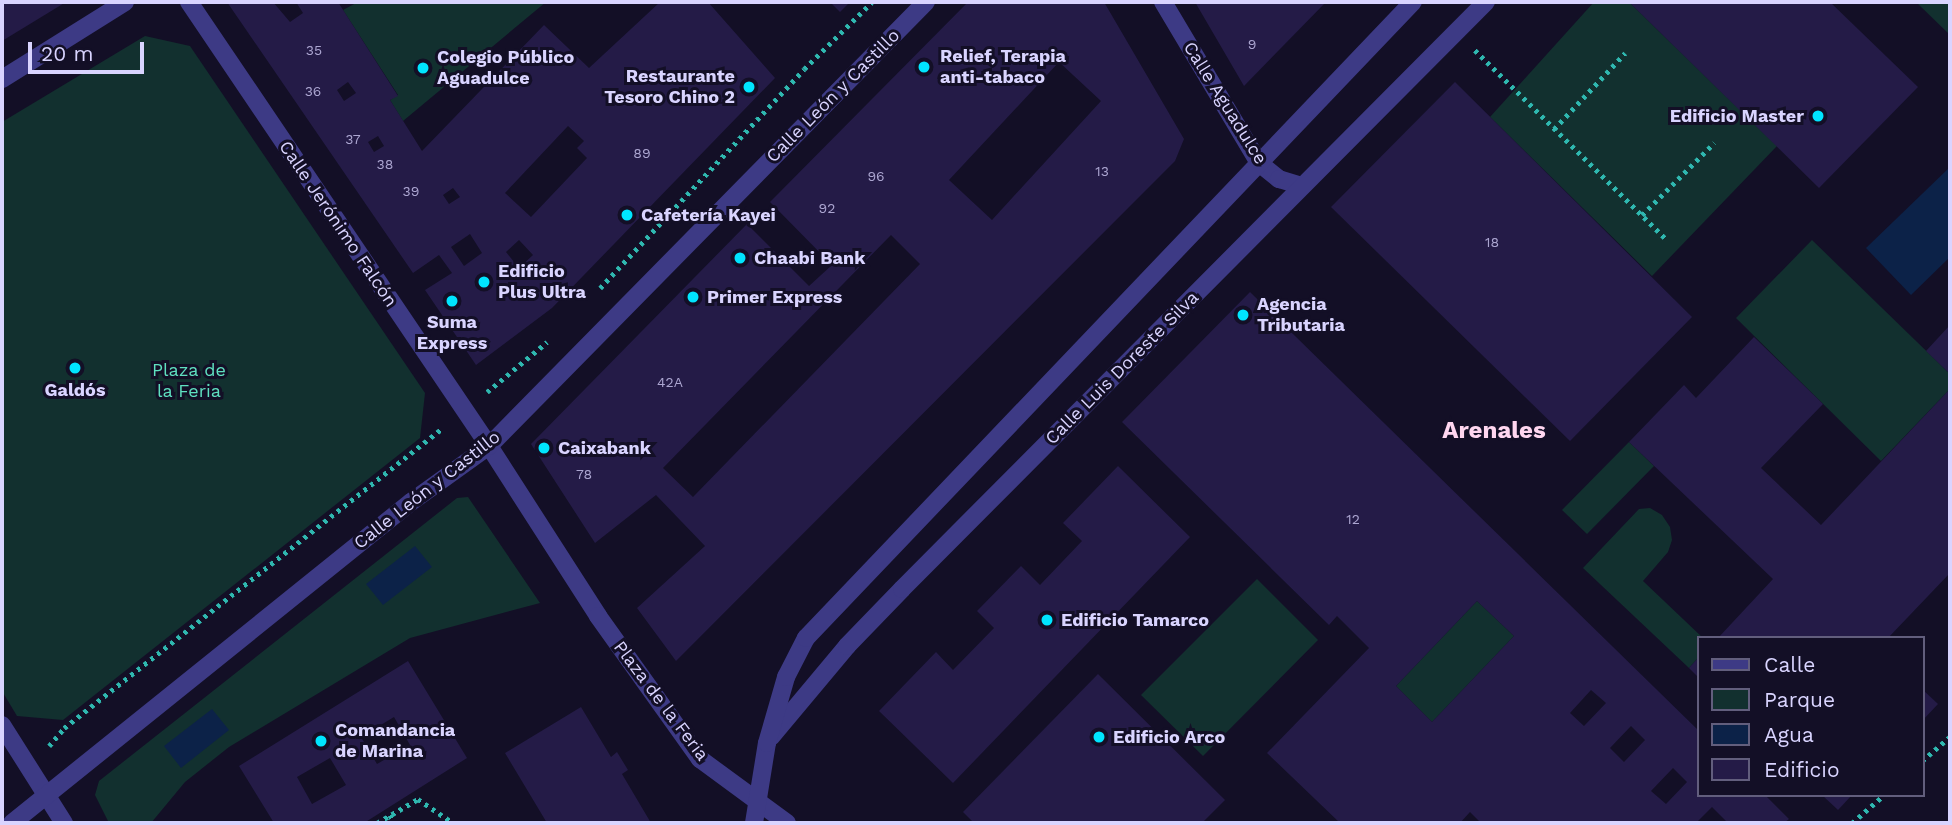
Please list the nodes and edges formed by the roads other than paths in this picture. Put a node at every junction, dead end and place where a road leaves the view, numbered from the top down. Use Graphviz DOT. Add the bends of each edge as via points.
graph roads {
  1 [pos="125,2"];
  2 [pos="188,2"];
  3 [pos="926,2"];
  4 [pos="1163,2"];
  5 [pos="1413,2"];
  6 [pos="1486,2"];
  7 [pos="2,79"];
  8 [pos="1259,163"];
  9 [pos="1302,186"];
  10 [pos="489,446"];
  11 [pos="2,725"];
  12 [pos="767,743"];
  13 [pos="48,795"];
  14 [pos="757,801"];
  15 [pos="12,823"];
  16 [pos="64,823"];
  17 [pos="754,823"];
  18 [pos="787,823"];
  1 -- 7 [label="street"];
  2 -- 10 [label="street, Calle Jerónimo Falcón"];
  3 -- 10 [label="street, Calle León y Castillo"];
  4 -- 8 [label="street, Calle Aguadulce"];
  5 -- 8 [label="street, Calle Luis Doreste Silva"];
  6 -- 9 [label="street, Calle Luis Doreste Silva"];
  8 -- 9 [label="street, Calle Aguadulce" via="1279,179"];
  8 -- 12 [label="street, Calle Luis Doreste Silva" via="806,638 786,677"];
  9 -- 12 [label="street, Calle Luis Doreste Silva" via="847,646"];
  10 -- 13 [label="street, Calle León y Castillo" via="389,519"];
  10 -- 14 [label="street, Plaza de la Feria" via="598,616 700,759"];
  11 -- 13 [label="street"];
  12 -- 14 [label="street, Calle Luis Doreste Silva"];
  13 -- 15 [label="street, Calle León y Castillo"];
  13 -- 16 [label="street"];
  14 -- 17 [label="street, Calle Luis Doreste Silva"];
  14 -- 18 [label="street, Plaza de la Feria"];
}
